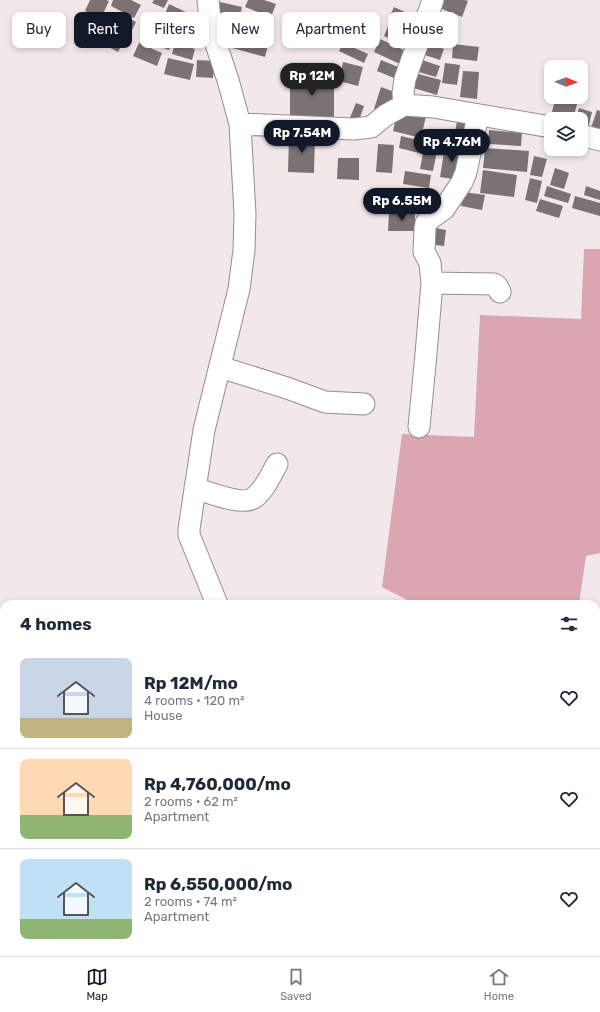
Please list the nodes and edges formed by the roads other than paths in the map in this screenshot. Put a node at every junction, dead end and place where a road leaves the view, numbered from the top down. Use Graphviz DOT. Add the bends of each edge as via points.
graph roads {
  1 [pos="208,0"];
  2 [pos="433,0"];
  3 [pos="404,105"];
  4 [pos="478,114"];
  5 [pos="240,124"];
  6 [pos="544,126"];
  7 [pos="588,137"];
  8 [pos="600,140"];
  9 [pos="432,283"];
  10 [pos="500,292"];
  11 [pos="220,367"];
  12 [pos="364,404"];
  13 [pos="419,427"];
  14 [pos="277,464"];
  15 [pos="195,488"];
  16 [pos="214,600"];
  1 -- 5 [label="street" via="213,35"];
  2 -- 3 [label="street" via="404,79"];
  3 -- 4 [label="street"];
  3 -- 5 [label="street" via="371,127 354,130"];
  4 -- 6 [label="street"];
  4 -- 9 [label="street" via="462,182 444,209 426,223 424,252 430,263"];
  5 -- 11 [label="street" via="245,214 244,250 239,289"];
  7 -- 8 [label="street"];
  9 -- 10 [label="street" via="494,284"];
  9 -- 13 [label="street"];
  11 -- 12 [label="street" via="325,402"];
  11 -- 15 [label="street" via="204,430"];
  14 -- 15 [label="street" via="265,486 254,498 244,501"];
  15 -- 16 [label="street" via="189,535"];
}
